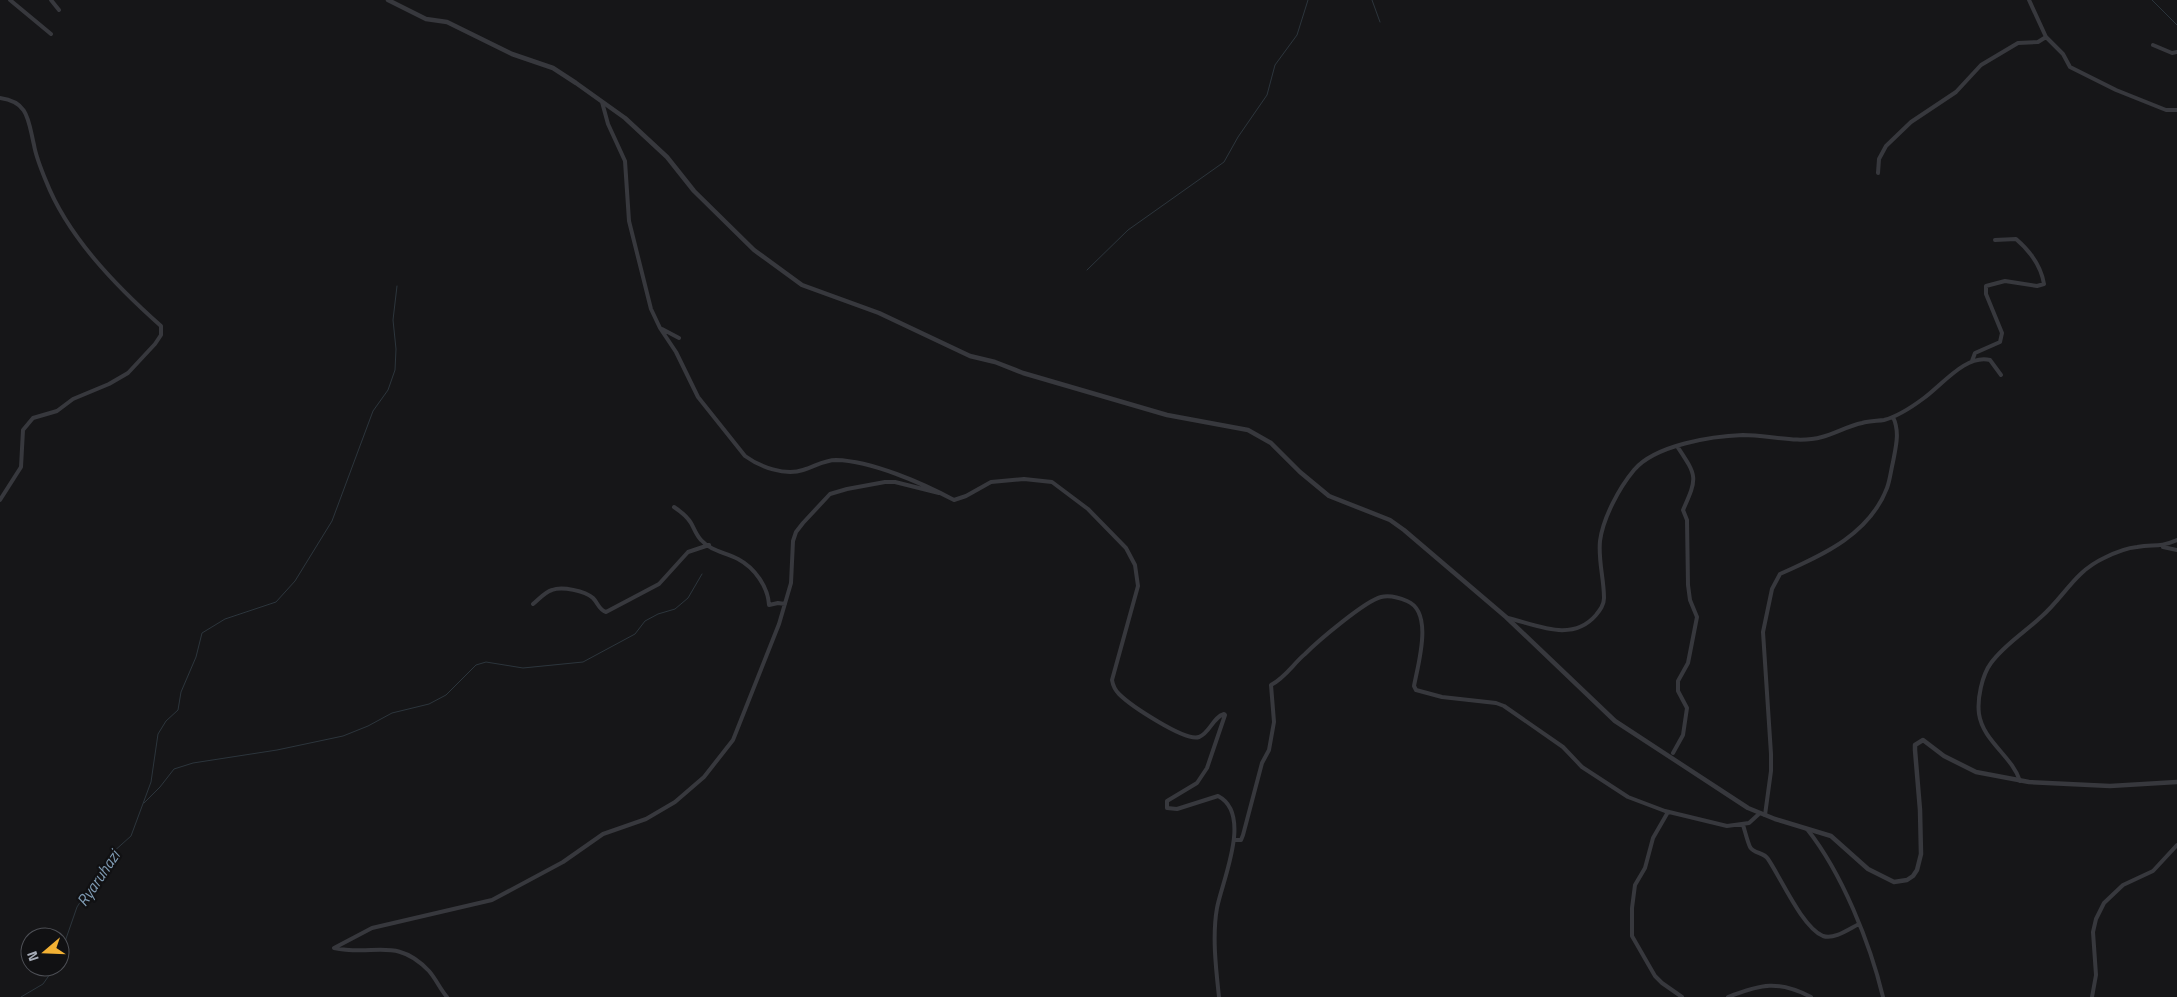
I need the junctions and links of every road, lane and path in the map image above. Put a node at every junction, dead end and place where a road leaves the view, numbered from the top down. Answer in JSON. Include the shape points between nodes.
{"nodes":[{"id":1,"x":10,"y":0,"type":"edge"},
{"id":2,"x":50,"y":0,"type":"edge"},
{"id":3,"x":388,"y":0,"type":"edge"},
{"id":4,"x":2029,"y":0,"type":"edge"},
{"id":5,"x":59,"y":10,"type":"dead end"},
{"id":6,"x":51,"y":34,"type":"dead end"},
{"id":7,"x":2046,"y":36,"type":"junction"},
{"id":8,"x":2153,"y":45,"type":"dead end"},
{"id":9,"x":2177,"y":52,"type":"edge"},
{"id":10,"x":0,"y":98,"type":"edge"},
{"id":11,"x":602,"y":102,"type":"junction"},
{"id":12,"x":2177,"y":110,"type":"edge"},
{"id":13,"x":1878,"y":174,"type":"dead end"},
{"id":14,"x":1996,"y":240,"type":"dead end"},
{"id":15,"x":660,"y":328,"type":"junction"},
{"id":16,"x":679,"y":338,"type":"dead end"},
{"id":17,"x":1972,"y":361,"type":"junction"},
{"id":18,"x":2001,"y":375,"type":"dead end"},
{"id":19,"x":1893,"y":417,"type":"junction"},
{"id":20,"x":1677,"y":446,"type":"junction"},
{"id":21,"x":944,"y":494,"type":"junction"},
{"id":22,"x":0,"y":500,"type":"edge"},
{"id":23,"x":674,"y":507,"type":"dead end"},
{"id":24,"x":2177,"y":540,"type":"edge"},
{"id":25,"x":708,"y":545,"type":"junction"},
{"id":26,"x":2161,"y":547,"type":"junction"},
{"id":27,"x":2177,"y":550,"type":"edge"},
{"id":28,"x":533,"y":604,"type":"dead end"},
{"id":29,"x":784,"y":604,"type":"junction"},
{"id":30,"x":1506,"y":617,"type":"junction"},
{"id":31,"x":1673,"y":753,"type":"dead end"},
{"id":32,"x":2020,"y":781,"type":"junction"},
{"id":33,"x":2177,"y":782,"type":"edge"},
{"id":34,"x":1668,"y":812,"type":"junction"},
{"id":35,"x":1763,"y":814,"type":"junction"},
{"id":36,"x":1743,"y":824,"type":"junction"},
{"id":37,"x":1807,"y":829,"type":"junction"},
{"id":38,"x":1234,"y":840,"type":"junction"},
{"id":39,"x":2177,"y":845,"type":"edge"},
{"id":40,"x":1859,"y":924,"type":"junction"},
{"id":41,"x":447,"y":997,"type":"edge"},
{"id":42,"x":1219,"y":997,"type":"edge"},
{"id":43,"x":1682,"y":997,"type":"edge"},
{"id":44,"x":1728,"y":997,"type":"edge"},
{"id":45,"x":1811,"y":997,"type":"edge"},
{"id":46,"x":1883,"y":997,"type":"edge"},
{"id":47,"x":2092,"y":997,"type":"edge"}],
"edges":[{"from":1,"to":6,"type":"street"},
{"from":2,"to":5,"type":"street"},
{"from":3,"to":11,"type":"street","via":[[426,19],[446,22],[512,54],[553,68]]},
{"from":4,"to":7,"type":"street"},
{"from":7,"to":12,"type":"street","via":[[2070,67],[2082,74],[2166,110]]},
{"from":7,"to":13,"type":"street","via":[[2038,42],[2018,43],[1981,65],[1956,92],[1911,122],[1886,146],[1879,159]]},
{"from":8,"to":9,"type":"street"},
{"from":10,"to":22,"type":"street","via":[[13,99],[24,109],[46,182],[78,240],[162,330],[149,352],[128,373],[57,410],[32,418],[23,430],[21,467]]},
{"from":11,"to":15,"type":"street","via":[[625,161],[632,231],[651,309]]},
{"from":11,"to":30,"type":"street","via":[[626,118],[667,157],[694,192],[754,250],[802,285],[879,313],[970,356],[1167,415],[1232,426],[1263,437],[1330,496],[1390,520],[1404,530]]},
{"from":14,"to":17,"type":"street","via":[[2016,240],[2032,254],[2044,284],[2037,286],[2005,281],[1986,286],[1986,294],[2002,333],[2000,342],[1976,353]]},
{"from":15,"to":16,"type":"street"},
{"from":15,"to":21,"type":"street","via":[[698,397],[753,462],[784,472],[835,460],[854,463],[933,487]]},
{"from":17,"to":18,"type":"street","via":[[1990,360]]},
{"from":17,"to":19,"type":"street"},
{"from":19,"to":20,"type":"street","via":[[1861,423],[1816,438],[1744,435]]},
{"from":19,"to":35,"type":"street","via":[[1898,438],[1890,478],[1870,516],[1832,549],[1780,574],[1774,582],[1764,632],[1772,771]]},
{"from":20,"to":30,"type":"street","via":[[1644,461],[1634,470],[1605,522],[1600,547],[1604,600],[1592,619],[1575,628],[1558,631]]},
{"from":20,"to":31,"type":"street","via":[[1692,469],[1694,484],[1683,510],[1687,520],[1688,585],[1697,617],[1688,663],[1678,681],[1678,691],[1687,708],[1683,735]]},
{"from":21,"to":29,"type":"street","via":[[884,482],[830,494],[796,532],[791,583]]},
{"from":21,"to":38,"type":"street","via":[[954,500],[991,482],[1024,479],[1052,482],[1088,509],[1126,548],[1135,565],[1138,586],[1112,680],[1114,688],[1173,732],[1193,738],[1202,736],[1219,715],[1225,715],[1207,768],[1197,783],[1166,805],[1171,809],[1218,796],[1228,806],[1234,822]]},
{"from":23,"to":25,"type":"street"},
{"from":24,"to":26,"type":"street"},
{"from":25,"to":28,"type":"street","via":[[688,552],[659,584],[606,612],[592,597],[570,590],[550,590]]},
{"from":25,"to":29,"type":"street","via":[[714,551],[748,566],[766,589],[769,605]]},
{"from":26,"to":27,"type":"street"},
{"from":26,"to":32,"type":"street","via":[[2127,549],[2083,569],[2042,616],[1990,663],[1983,678],[1979,716],[1992,742],[2014,766]]},
{"from":29,"to":41,"type":"street","via":[[733,740],[704,777],[675,802],[646,819],[603,834],[563,862],[492,900],[372,928],[334,948],[355,952],[396,950],[407,953],[430,972]]},
{"from":30,"to":35,"type":"street","via":[[1615,721],[1726,795]]},
{"from":32,"to":33,"type":"street","via":[[2110,786]]},
{"from":32,"to":37,"type":"street","via":[[1976,772],[1944,756],[1929,742],[1923,740],[1915,744],[1921,854],[1913,876],[1899,882],[1868,869],[1831,836]]},
{"from":34,"to":36,"type":"street","via":[[1727,826]]},
{"from":34,"to":38,"type":"street","via":[[1628,798],[1582,767],[1563,747],[1500,704],[1442,697],[1416,690],[1422,631],[1420,613],[1414,604],[1385,596],[1342,623],[1272,685],[1274,722],[1269,750],[1262,763],[1243,835],[1241,840]]},
{"from":34,"to":43,"type":"street","via":[[1653,838],[1645,868],[1635,885],[1632,936],[1655,976]]},
{"from":35,"to":36,"type":"street"},
{"from":35,"to":37,"type":"street"},
{"from":36,"to":40,"type":"street","via":[[1750,846],[1767,856],[1793,902],[1814,930],[1825,937],[1834,936]]},
{"from":37,"to":40,"type":"street","via":[[1828,857]]},
{"from":38,"to":42,"type":"street","via":[[1217,908]]},
{"from":39,"to":47,"type":"street","via":[[2153,871],[2123,885],[2104,903],[2093,932],[2096,974]]},
{"from":40,"to":46,"type":"street"},
{"from":44,"to":45,"type":"street","via":[[1759,987],[1780,985]]}]}
